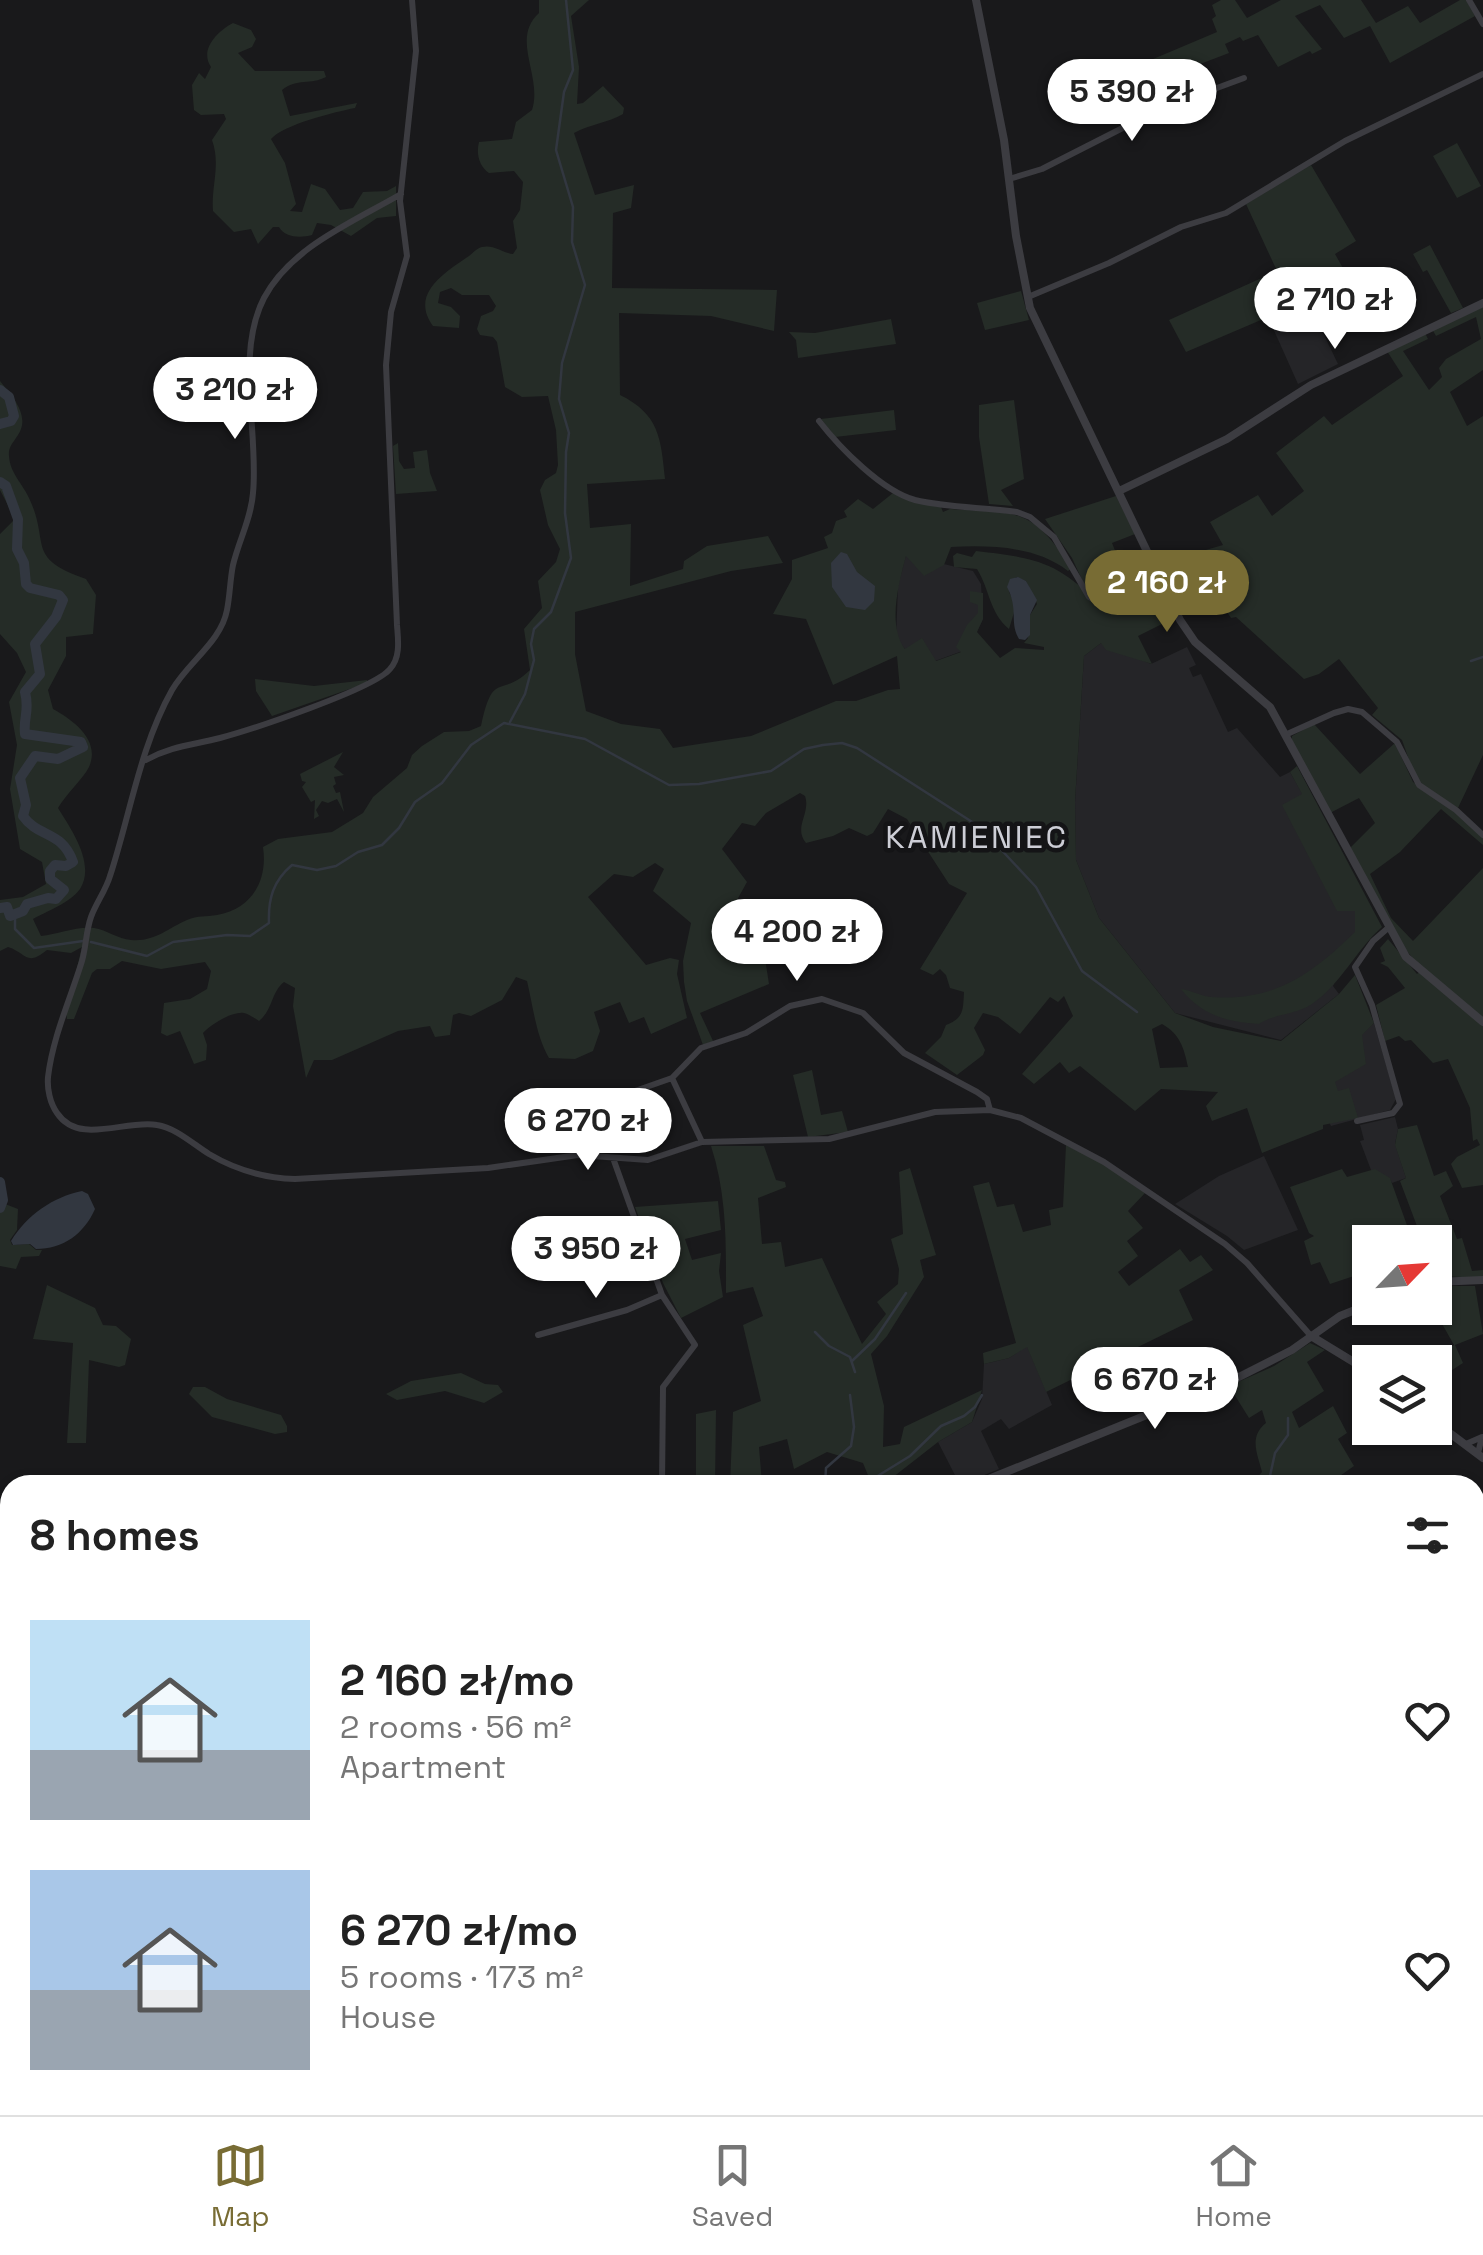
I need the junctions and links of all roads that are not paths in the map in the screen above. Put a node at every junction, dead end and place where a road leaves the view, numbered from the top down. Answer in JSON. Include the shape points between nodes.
{"nodes":[{"id":1,"x":412,"y":0,"type":"edge"},
{"id":2,"x":976,"y":0,"type":"edge"},
{"id":3,"x":1469,"y":0,"type":"edge"},
{"id":4,"x":1483,"y":24,"type":"edge"},
{"id":5,"x":1483,"y":74,"type":"edge"},
{"id":6,"x":1244,"y":78,"type":"dead end"},
{"id":7,"x":1009,"y":179,"type":"junction"},
{"id":8,"x":401,"y":194,"type":"junction"},
{"id":9,"x":1027,"y":297,"type":"junction"},
{"id":10,"x":1483,"y":302,"type":"edge"},
{"id":11,"x":820,"y":421,"type":"dead end"},
{"id":12,"x":1119,"y":491,"type":"junction"},
{"id":13,"x":1170,"y":599,"type":"junction"},
{"id":14,"x":1285,"y":735,"type":"junction"},
{"id":15,"x":145,"y":760,"type":"junction"},
{"id":16,"x":1483,"y":835,"type":"edge"},
{"id":17,"x":1388,"y":928,"type":"junction"},
{"id":18,"x":1483,"y":1022,"type":"edge"},
{"id":19,"x":672,"y":1078,"type":"junction"},
{"id":20,"x":635,"y":1091,"type":"dead end"},
{"id":21,"x":990,"y":1110,"type":"junction"},
{"id":22,"x":1357,"y":1121,"type":"dead end"},
{"id":23,"x":702,"y":1142,"type":"junction"},
{"id":24,"x":612,"y":1157,"type":"junction"},
{"id":25,"x":1483,"y":1280,"type":"edge"},
{"id":26,"x":1452,"y":1281,"type":"edge"},
{"id":27,"x":662,"y":1294,"type":"junction"},
{"id":28,"x":1352,"y":1311,"type":"edge"},
{"id":29,"x":538,"y":1335,"type":"dead end"},
{"id":30,"x":1311,"y":1336,"type":"junction"},
{"id":31,"x":1352,"y":1361,"type":"edge"},
{"id":32,"x":1452,"y":1434,"type":"edge"},
{"id":33,"x":1466,"y":1444,"type":"junction"},
{"id":34,"x":1480,"y":1456,"type":"edge"},
{"id":35,"x":662,"y":1475,"type":"edge"},
{"id":36,"x":999,"y":1475,"type":"edge"}],
"edges":[{"from":1,"to":8,"type":"street","via":[[416,51]]},
{"from":2,"to":7,"type":"street"},
{"from":3,"to":4,"type":"street"},
{"from":5,"to":9,"type":"street","via":[[1346,140],[1226,212]]},
{"from":6,"to":7,"type":"street"},
{"from":7,"to":9,"type":"street"},
{"from":8,"to":15,"type":"street","via":[[307,250],[262,303],[249,397],[253,493],[224,621],[172,692]]},
{"from":8,"to":15,"type":"street","via":[[407,256],[386,365],[398,651],[392,668],[334,698]]},
{"from":9,"to":12,"type":"street"},
{"from":10,"to":12,"type":"street","via":[[1311,385],[1227,439]]},
{"from":11,"to":13,"type":"street","via":[[889,488],[912,499],[1030,517],[1054,537],[1088,597],[1100,604]]},
{"from":12,"to":13,"type":"street"},
{"from":13,"to":14,"type":"street","via":[[1192,638],[1262,698]]},
{"from":14,"to":16,"type":"street","via":[[1334,713],[1362,712],[1397,742],[1419,785]]},
{"from":14,"to":17,"type":"street"},
{"from":15,"to":24,"type":"street","via":[[58,1030],[48,1087],[64,1120],[89,1130],[154,1124],[239,1170],[276,1178]]},
{"from":17,"to":18,"type":"street","via":[[1419,971]]},
{"from":17,"to":22,"type":"street","via":[[1354,967],[1400,1104],[1393,1113]]},
{"from":19,"to":20,"type":"street"},
{"from":19,"to":21,"type":"street","via":[[701,1048],[746,1033],[790,1006],[822,999],[863,1013],[904,1053],[977,1092]]},
{"from":19,"to":23,"type":"street"},
{"from":21,"to":23,"type":"street","via":[[934,1112],[829,1139]]},
{"from":21,"to":30,"type":"street","via":[[1021,1118],[1104,1162],[1224,1244]]},
{"from":23,"to":24,"type":"street","via":[[648,1160]]},
{"from":24,"to":27,"type":"street"},
{"from":25,"to":26,"type":"street"},
{"from":27,"to":29,"type":"street"},
{"from":27,"to":35,"type":"street","via":[[694,1345],[662,1387]]},
{"from":28,"to":30,"type":"street"},
{"from":30,"to":31,"type":"street"},
{"from":30,"to":36,"type":"street","via":[[1233,1380]]},
{"from":32,"to":33,"type":"street"},
{"from":33,"to":34,"type":"street"},
{"from":33,"to":34,"type":"street","via":[[1482,1437]]}]}
